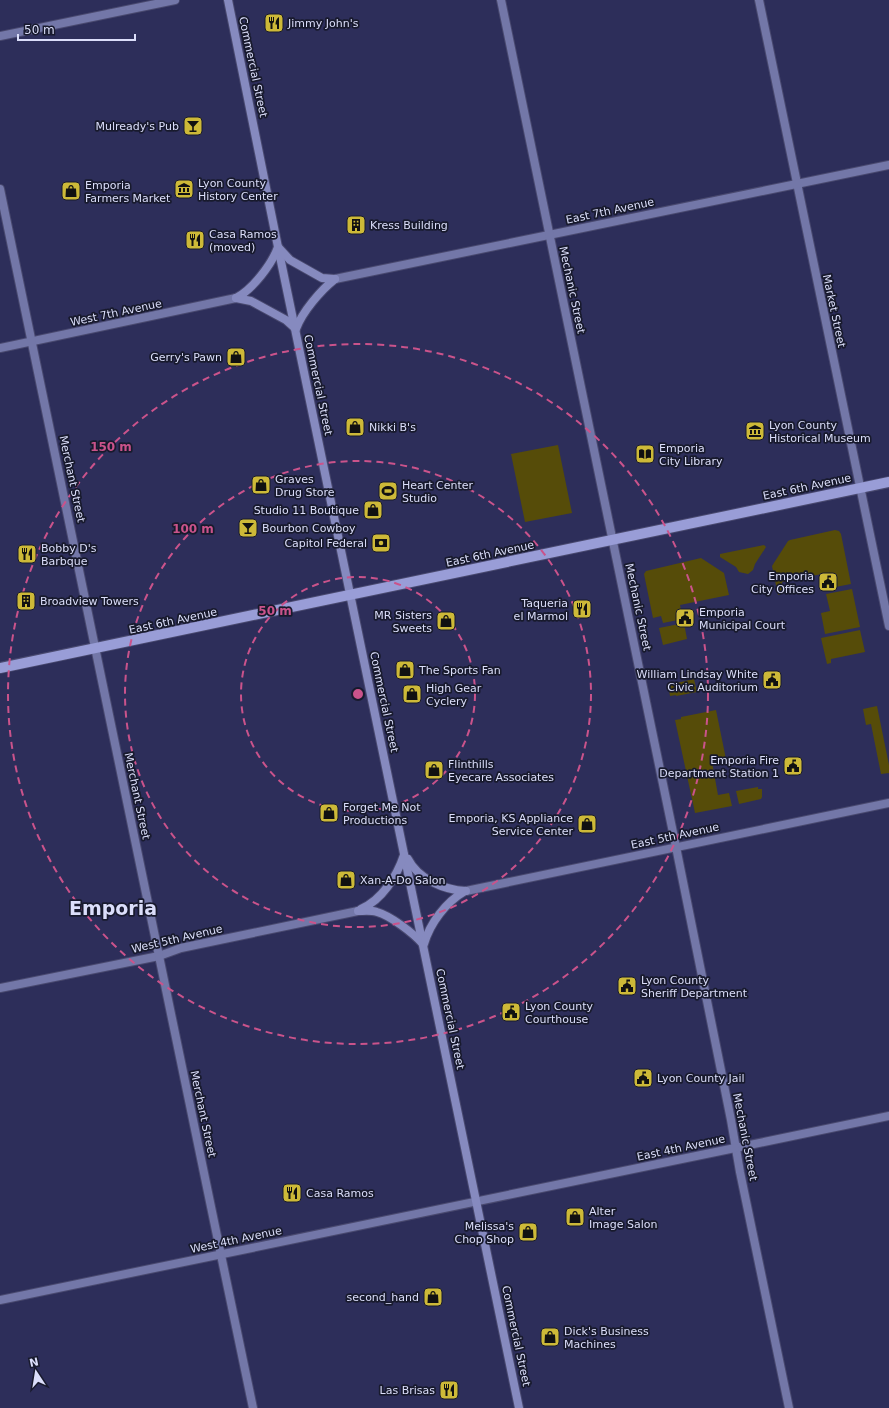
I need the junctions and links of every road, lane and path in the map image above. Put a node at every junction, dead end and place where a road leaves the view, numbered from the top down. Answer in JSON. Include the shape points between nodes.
{"nodes":[{"id":1,"x":175,"y":0,"type":"edge"},
{"id":2,"x":228,"y":0,"type":"edge"},
{"id":3,"x":501,"y":0,"type":"edge"},
{"id":4,"x":759,"y":0,"type":"edge"},
{"id":5,"x":0,"y":36,"type":"edge"},
{"id":6,"x":889,"y":165,"type":"edge"},
{"id":7,"x":796,"y":184,"type":"junction"},
{"id":8,"x":0,"y":189,"type":"edge"},
{"id":9,"x":549,"y":234,"type":"junction"},
{"id":10,"x":278,"y":247,"type":"junction"},
{"id":11,"x":336,"y":280,"type":"junction"},
{"id":12,"x":236,"y":298,"type":"junction"},
{"id":13,"x":296,"y":329,"type":"junction"},
{"id":14,"x":32,"y":342,"type":"junction"},
{"id":15,"x":0,"y":348,"type":"edge"},
{"id":16,"x":889,"y":482,"type":"edge"},
{"id":17,"x":860,"y":488,"type":"junction"},
{"id":18,"x":612,"y":540,"type":"junction"},
{"id":19,"x":351,"y":595,"type":"junction"},
{"id":20,"x":889,"y":626,"type":"edge"},
{"id":21,"x":95,"y":649,"type":"junction"},
{"id":22,"x":0,"y":668,"type":"edge"},
{"id":23,"x":889,"y":803,"type":"edge"},
{"id":24,"x":676,"y":847,"type":"junction"},
{"id":25,"x":405,"y":854,"type":"junction"},
{"id":26,"x":466,"y":891,"type":"junction"},
{"id":27,"x":358,"y":910,"type":"junction"},
{"id":28,"x":424,"y":944,"type":"junction"},
{"id":29,"x":159,"y":956,"type":"junction"},
{"id":30,"x":0,"y":988,"type":"edge"},
{"id":31,"x":889,"y":1116,"type":"edge"},
{"id":32,"x":735,"y":1148,"type":"junction"},
{"id":33,"x":477,"y":1202,"type":"junction"},
{"id":34,"x":221,"y":1255,"type":"junction"},
{"id":35,"x":0,"y":1300,"type":"edge"},
{"id":36,"x":253,"y":1408,"type":"edge"},
{"id":37,"x":519,"y":1408,"type":"edge"},
{"id":38,"x":789,"y":1408,"type":"edge"}],
"edges":[{"from":1,"to":5,"type":"street"},
{"from":2,"to":10,"type":"main road","name":"Commercial Street"},
{"from":3,"to":9,"type":"street","name":"Mechanic Street"},
{"from":4,"to":7,"type":"street","name":"Market Street"},
{"from":6,"to":7,"type":"street","name":"East 7th Avenue"},
{"from":7,"to":9,"type":"street","name":"East 7th Avenue"},
{"from":7,"to":17,"type":"street","name":"Market Street"},
{"from":8,"to":14,"type":"street","name":"Merchant Street"},
{"from":9,"to":11,"type":"street","name":"East 7th Avenue"},
{"from":9,"to":18,"type":"street","name":"Mechanic Street"},
{"from":10,"to":11,"type":"main road","via":[[290,260],[322,278]]},
{"from":10,"to":12,"type":"main road","via":[[272,261],[244,294]]},
{"from":10,"to":13,"type":"main road","name":"Commercial Street"},
{"from":11,"to":13,"type":"main road","via":[[318,295]]},
{"from":12,"to":13,"type":"main road","via":[[258,304],[286,320]]},
{"from":12,"to":14,"type":"street","name":"West 7th Avenue"},
{"from":13,"to":19,"type":"main road","name":"Commercial Street"},
{"from":14,"to":15,"type":"street","name":"West 7th Avenue"},
{"from":14,"to":21,"type":"street","name":"Merchant Street"},
{"from":16,"to":17,"type":"main road","name":"East 6th Avenue"},
{"from":17,"to":18,"type":"main road","name":"East 6th Avenue"},
{"from":17,"to":20,"type":"street","name":"Market Street"},
{"from":18,"to":19,"type":"main road","name":"East 6th Avenue"},
{"from":18,"to":24,"type":"street","name":"Mechanic Street"},
{"from":19,"to":21,"type":"main road","name":"East 6th Avenue"},
{"from":19,"to":25,"type":"main road","name":"Commercial Street"},
{"from":21,"to":22,"type":"main road","name":"East 6th Avenue"},
{"from":21,"to":29,"type":"street","name":"Merchant Street"},
{"from":23,"to":24,"type":"street","name":"East 5th Avenue"},
{"from":24,"to":26,"type":"street","name":"East 5th Avenue"},
{"from":24,"to":32,"type":"street","name":"Mechanic Street"},
{"from":25,"to":26,"type":"main road","via":[[420,874],[444,887]]},
{"from":25,"to":27,"type":"main road","via":[[378,898],[369,906]]},
{"from":25,"to":28,"type":"main road","name":"Commercial Street"},
{"from":26,"to":28,"type":"main road","via":[[452,901],[434,922]]},
{"from":27,"to":28,"type":"main road","via":[[382,914],[412,932]]},
{"from":27,"to":29,"type":"street","name":"West 5th Avenue","via":[[181,948]]},
{"from":28,"to":33,"type":"main road","name":"Commercial Street"},
{"from":29,"to":30,"type":"street","name":"West 5th Avenue"},
{"from":29,"to":34,"type":"street","name":"Merchant Street"},
{"from":31,"to":32,"type":"street","name":"East 4th Avenue"},
{"from":32,"to":33,"type":"street","name":"East 4th Avenue"},
{"from":32,"to":38,"type":"street","name":"Mechanic Street"},
{"from":33,"to":34,"type":"street","name":"West 4th Avenue"},
{"from":33,"to":37,"type":"main road","name":"Commercial Street"},
{"from":34,"to":35,"type":"street","name":"West 4th Avenue"},
{"from":34,"to":36,"type":"street","name":"Merchant Street"}]}
